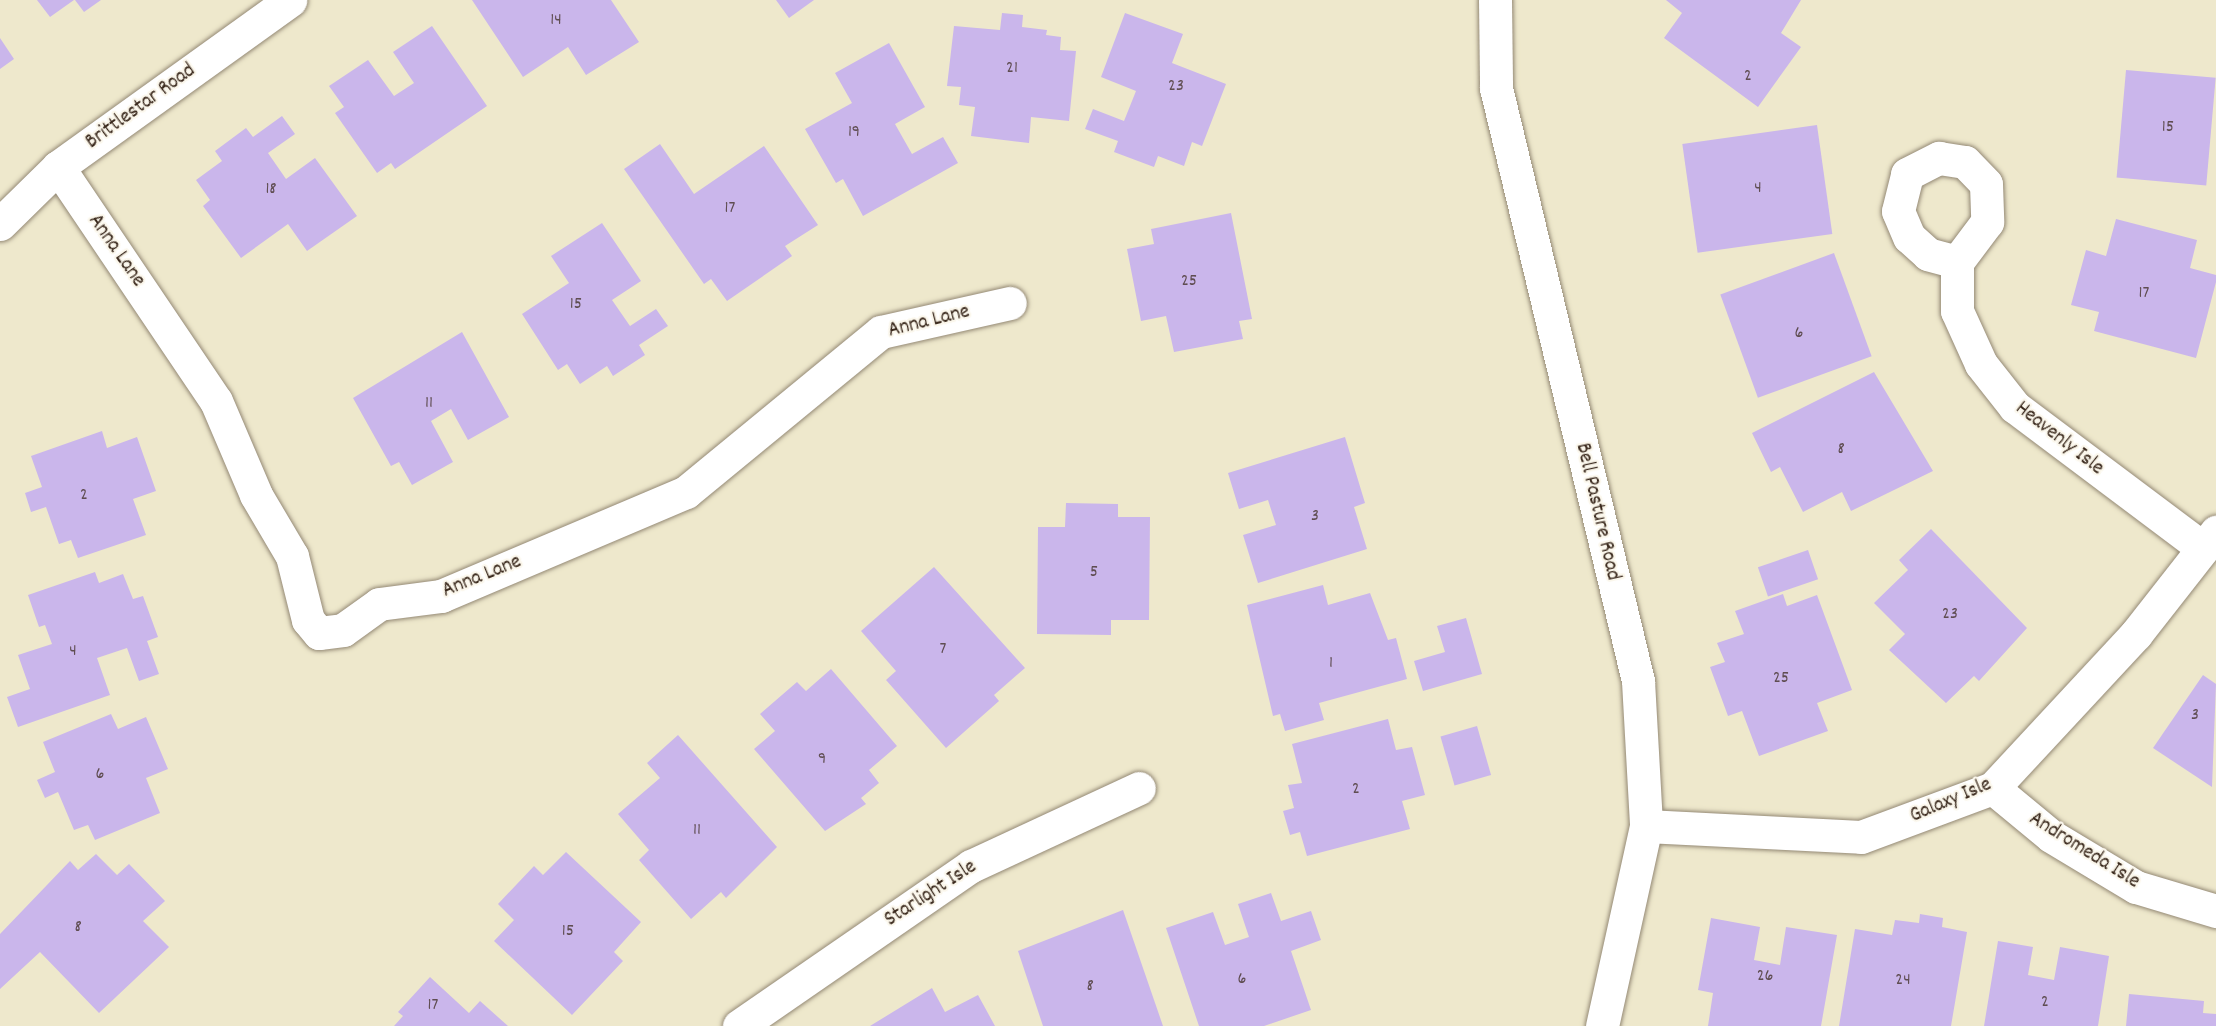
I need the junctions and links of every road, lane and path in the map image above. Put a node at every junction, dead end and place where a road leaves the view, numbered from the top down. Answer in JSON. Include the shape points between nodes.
{"nodes":[{"id":1,"x":291,"y":0,"type":"edge"},
{"id":2,"x":1495,"y":0,"type":"edge"},
{"id":3,"x":58,"y":167,"type":"junction"},
{"id":4,"x":0,"y":224,"type":"edge"},
{"id":5,"x":1958,"y":262,"type":"dead end"},
{"id":6,"x":1010,"y":303,"type":"dead end"},
{"id":7,"x":2210,"y":540,"type":"edge"},
{"id":8,"x":1139,"y":788,"type":"dead end"},
{"id":9,"x":1993,"y":788,"type":"junction"},
{"id":10,"x":1646,"y":826,"type":"junction"},
{"id":11,"x":2216,"y":911,"type":"edge"},
{"id":12,"x":739,"y":1026,"type":"edge"},
{"id":13,"x":1602,"y":1026,"type":"edge"}],
"edges":[{"from":1,"to":3,"type":"street","name":"Brittlestar Road"},
{"from":2,"to":10,"type":"street","name":"Bell Pasture Road","via":[[1496,88],[1638,681]]},
{"from":3,"to":4,"type":"street","name":"Brittlestar Road"},
{"from":3,"to":6,"type":"street","name":"Anna Lane","via":[[216,401],[256,495],[292,556],[308,620],[319,633],[343,630],[379,604],[441,596],[686,492],[881,332]]},
{"from":5,"to":7,"type":"street","name":"Heavenly Isle","via":[[1957,311],[1981,364],[2015,407]]},
{"from":7,"to":9,"type":"street","name":"Galaxy Isle","via":[[2136,634]]},
{"from":8,"to":12,"type":"street","name":"Starlight Isle","via":[[971,866]]},
{"from":9,"to":10,"type":"street","name":"Galaxy Isle","via":[[1861,837]]},
{"from":9,"to":11,"type":"street","name":"Andromeda Isle","via":[[2051,836],[2136,888]]},
{"from":10,"to":13,"type":"street","name":"Bell Pasture Road"}]}
